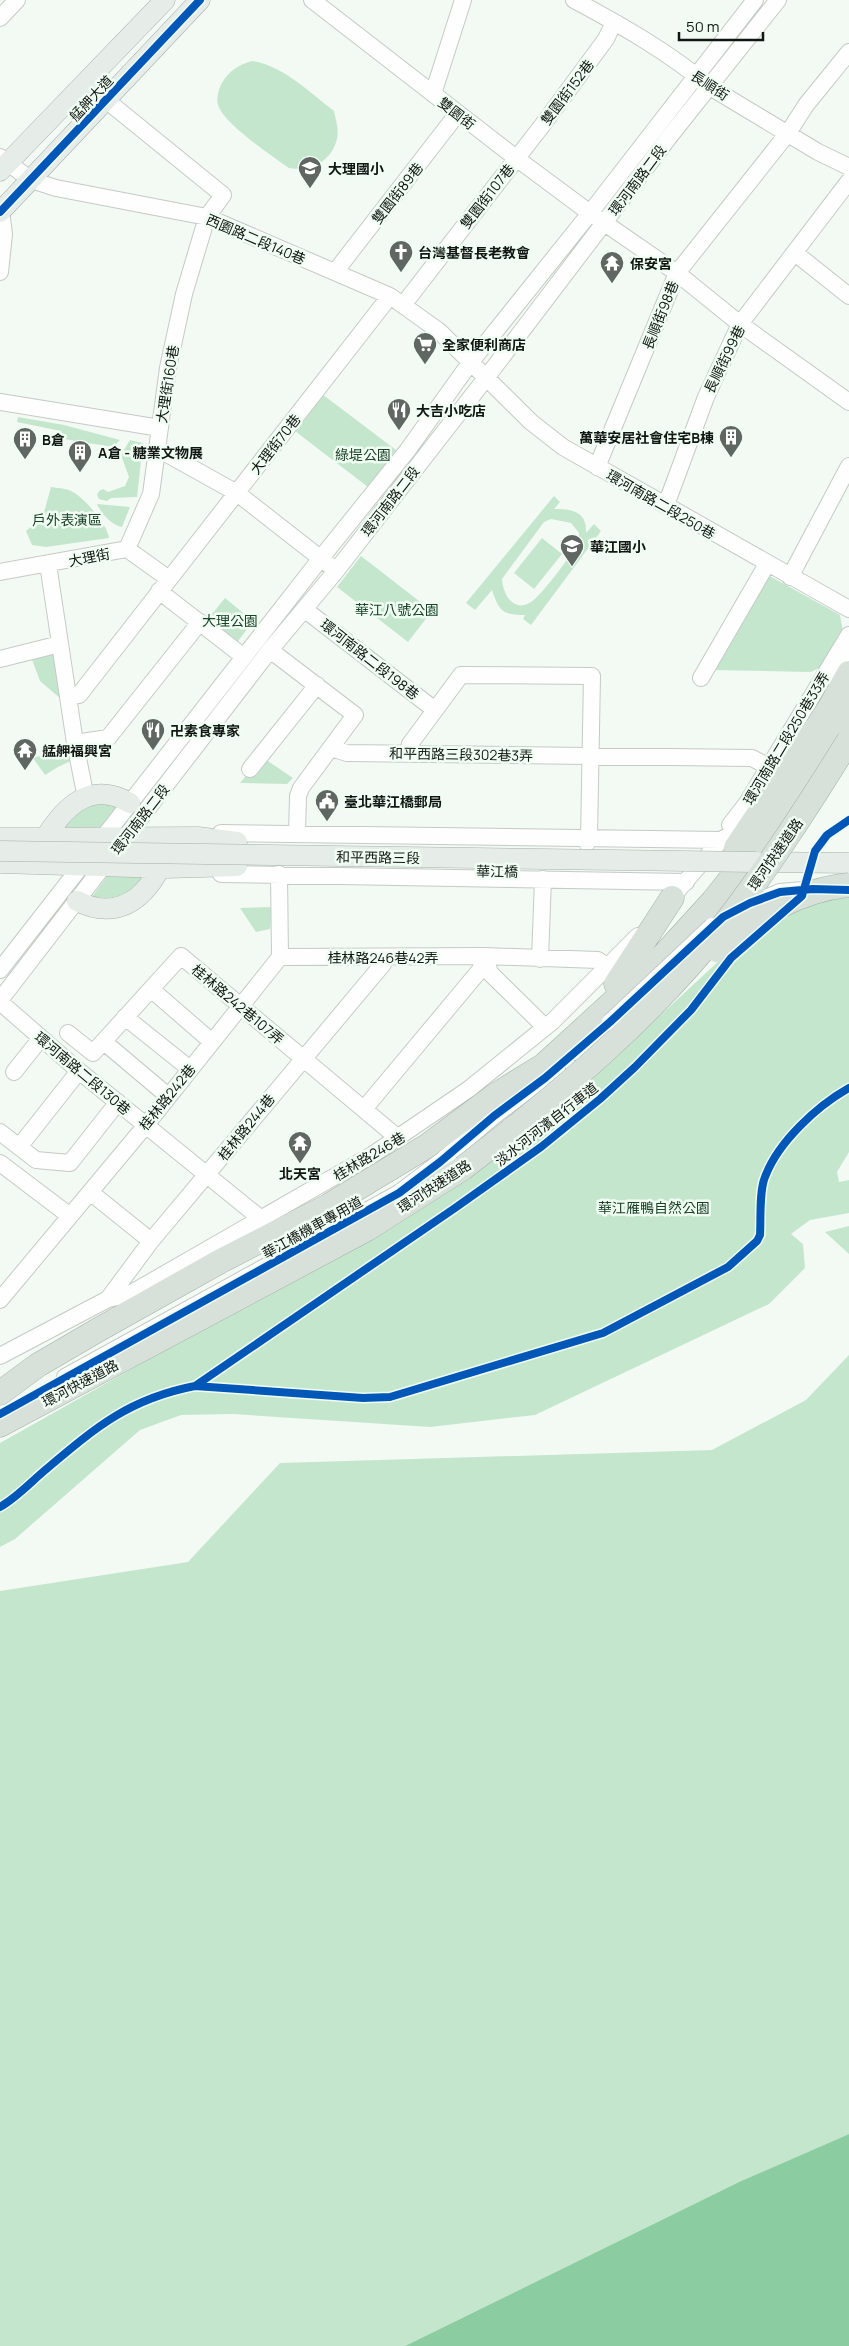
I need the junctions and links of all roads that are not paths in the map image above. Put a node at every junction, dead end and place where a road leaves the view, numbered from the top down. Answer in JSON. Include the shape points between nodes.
{"nodes":[{"id":1,"x":18,"y":0,"type":"edge"},
{"id":2,"x":165,"y":0,"type":"edge"},
{"id":3,"x":200,"y":0,"type":"edge"},
{"id":4,"x":312,"y":0,"type":"edge"},
{"id":5,"x":463,"y":0,"type":"edge"},
{"id":6,"x":574,"y":0,"type":"edge"},
{"id":7,"x":755,"y":0,"type":"edge"},
{"id":8,"x":778,"y":0,"type":"edge"},
{"id":9,"x":0,"y":18,"type":"edge"},
{"id":10,"x":614,"y":22,"type":"junction"},
{"id":11,"x":849,"y":52,"type":"edge"},
{"id":12,"x":844,"y":69,"type":"edge"},
{"id":13,"x":696,"y":76,"type":"junction"},
{"id":14,"x":710,"y":87,"type":"junction"},
{"id":15,"x":433,"y":94,"type":"junction"},
{"id":16,"x":106,"y":100,"type":"junction"},
{"id":17,"x":458,"y":113,"type":"junction"},
{"id":18,"x":788,"y":133,"type":"junction"},
{"id":19,"x":516,"y":158,"type":"junction"},
{"id":20,"x":2,"y":164,"type":"edge"},
{"id":21,"x":849,"y":167,"type":"edge"},
{"id":22,"x":31,"y":180,"type":"junction"},
{"id":23,"x":849,"y":181,"type":"edge"},
{"id":24,"x":0,"y":212,"type":"edge"},
{"id":25,"x":590,"y":213,"type":"junction"},
{"id":26,"x":206,"y":216,"type":"junction"},
{"id":27,"x":605,"y":222,"type":"junction"},
{"id":28,"x":795,"y":253,"type":"junction"},
{"id":29,"x":0,"y":272,"type":"edge"},
{"id":30,"x":335,"y":272,"type":"junction"},
{"id":31,"x":677,"y":273,"type":"junction"},
{"id":32,"x":849,"y":296,"type":"edge"},
{"id":33,"x":396,"y":300,"type":"junction"},
{"id":34,"x":740,"y":324,"type":"junction"},
{"id":35,"x":470,"y":363,"type":"junction"},
{"id":36,"x":486,"y":378,"type":"junction"},
{"id":37,"x":0,"y":402,"type":"edge"},
{"id":38,"x":849,"y":402,"type":"edge"},
{"id":39,"x":160,"y":428,"type":"junction"},
{"id":40,"x":158,"y":449,"type":"junction"},
{"id":41,"x":849,"y":466,"type":"edge"},
{"id":42,"x":597,"y":467,"type":"junction"},
{"id":43,"x":237,"y":493,"type":"junction"},
{"id":44,"x":666,"y":505,"type":"junction"},
{"id":45,"x":127,"y":550,"type":"junction"},
{"id":46,"x":321,"y":558,"type":"junction"},
{"id":47,"x":48,"y":564,"type":"junction"},
{"id":48,"x":767,"y":564,"type":"junction"},
{"id":49,"x":336,"y":571,"type":"junction"},
{"id":50,"x":0,"y":572,"type":"edge"},
{"id":51,"x":790,"y":577,"type":"junction"},
{"id":52,"x":164,"y":585,"type":"junction"},
{"id":53,"x":304,"y":609,"type":"junction"},
{"id":54,"x":849,"y":610,"type":"edge"},
{"id":55,"x":200,"y":622,"type":"junction"},
{"id":56,"x":849,"y":635,"type":"edge"},
{"id":57,"x":60,"y":644,"type":"junction"},
{"id":58,"x":270,"y":650,"type":"junction"},
{"id":59,"x":244,"y":656,"type":"junction"},
{"id":60,"x":849,"y":657,"type":"edge"},
{"id":61,"x":0,"y":659,"type":"edge"},
{"id":62,"x":849,"y":673,"type":"edge"},
{"id":63,"x":701,"y":678,"type":"dead end"},
{"id":64,"x":317,"y":686,"type":"junction"},
{"id":65,"x":69,"y":697,"type":"junction"},
{"id":66,"x":435,"y":710,"type":"junction"},
{"id":67,"x":849,"y":710,"type":"edge"},
{"id":68,"x":849,"y":740,"type":"edge"},
{"id":69,"x":75,"y":744,"type":"junction"},
{"id":70,"x":331,"y":748,"type":"junction"},
{"id":71,"x":408,"y":753,"type":"junction"},
{"id":72,"x":591,"y":756,"type":"junction"},
{"id":73,"x":769,"y":767,"type":"junction"},
{"id":74,"x":250,"y":769,"type":"dead end"},
{"id":75,"x":86,"y":798,"type":"junction"},
{"id":76,"x":130,"y":803,"type":"junction"},
{"id":77,"x":757,"y":811,"type":"junction"},
{"id":78,"x":297,"y":834,"type":"junction"},
{"id":79,"x":0,"y":838,"type":"edge"},
{"id":80,"x":45,"y":838,"type":"junction"},
{"id":81,"x":103,"y":838,"type":"junction"},
{"id":82,"x":125,"y":838,"type":"junction"},
{"id":83,"x":198,"y":838,"type":"junction"},
{"id":84,"x":721,"y":840,"type":"junction"},
{"id":85,"x":591,"y":841,"type":"junction"},
{"id":86,"x":238,"y":842,"type":"joint"},
{"id":87,"x":0,"y":852,"type":"edge"},
{"id":88,"x":756,"y":862,"type":"junction"},
{"id":89,"x":0,"y":863,"type":"edge"},
{"id":90,"x":849,"y":864,"type":"edge"},
{"id":91,"x":82,"y":865,"type":"junction"},
{"id":92,"x":104,"y":866,"type":"junction"},
{"id":93,"x":237,"y":866,"type":"joint"},
{"id":94,"x":160,"y":868,"type":"junction"},
{"id":95,"x":200,"y":868,"type":"junction"},
{"id":96,"x":279,"y":874,"type":"junction"},
{"id":97,"x":543,"y":880,"type":"junction"},
{"id":98,"x":849,"y":885,"type":"edge"},
{"id":99,"x":679,"y":890,"type":"junction"},
{"id":100,"x":849,"y":890,"type":"edge"},
{"id":101,"x":77,"y":901,"type":"junction"},
{"id":102,"x":485,"y":956,"type":"junction"},
{"id":103,"x":280,"y":957,"type":"junction"},
{"id":104,"x":386,"y":958,"type":"junction"},
{"id":105,"x":540,"y":959,"type":"junction"},
{"id":106,"x":0,"y":970,"type":"edge"},
{"id":107,"x":612,"y":975,"type":"junction"},
{"id":108,"x":152,"y":990,"type":"junction"},
{"id":109,"x":0,"y":1001,"type":"edge"},
{"id":110,"x":240,"y":1007,"type":"junction"},
{"id":111,"x":641,"y":1016,"type":"junction"},
{"id":112,"x":125,"y":1017,"type":"junction"},
{"id":113,"x":546,"y":1027,"type":"junction"},
{"id":114,"x":68,"y":1033,"type":"dead end"},
{"id":115,"x":41,"y":1038,"type":"junction"},
{"id":116,"x":104,"y":1042,"type":"junction"},
{"id":117,"x":212,"y":1042,"type":"junction"},
{"id":118,"x":302,"y":1059,"type":"junction"},
{"id":119,"x":190,"y":1069,"type":"junction"},
{"id":120,"x":79,"y":1071,"type":"junction"},
{"id":121,"x":14,"y":1072,"type":"dead end"},
{"id":122,"x":168,"y":1096,"type":"junction"},
{"id":123,"x":494,"y":1096,"type":"junction"},
{"id":124,"x":118,"y":1102,"type":"junction"},
{"id":125,"x":364,"y":1110,"type":"junction"},
{"id":126,"x":146,"y":1125,"type":"junction"},
{"id":127,"x":0,"y":1132,"type":"edge"},
{"id":128,"x":398,"y":1138,"type":"junction"},
{"id":129,"x":19,"y":1147,"type":"junction"},
{"id":130,"x":1,"y":1165,"type":"edge"},
{"id":131,"x":207,"y":1175,"type":"junction"},
{"id":132,"x":90,"y":1192,"type":"junction"},
{"id":133,"x":70,"y":1216,"type":"junction"},
{"id":134,"x":260,"y":1218,"type":"junction"},
{"id":135,"x":151,"y":1241,"type":"junction"},
{"id":136,"x":108,"y":1299,"type":"junction"},
{"id":137,"x":0,"y":1300,"type":"edge"},
{"id":138,"x":0,"y":1356,"type":"edge"},
{"id":139,"x":38,"y":1364,"type":"junction"},
{"id":140,"x":0,"y":1386,"type":"edge"},
{"id":141,"x":0,"y":1393,"type":"edge"},
{"id":142,"x":0,"y":1414,"type":"edge"},
{"id":143,"x":0,"y":1425,"type":"edge"}],
"edges":[{"from":1,"to":9,"type":"street"},
{"from":2,"to":20,"type":"main road","name":"艋舺大道"},
{"from":3,"to":16,"type":"main road","name":"艋舺大道"},
{"from":4,"to":15,"type":"street","name":"雙園街"},
{"from":5,"to":15,"type":"street"},
{"from":6,"to":10,"type":"street","name":"長順街"},
{"from":7,"to":13,"type":"street","name":"環河南路二段"},
{"from":8,"to":14,"type":"street","name":"環河南路二段"},
{"from":10,"to":13,"type":"street","name":"長順街"},
{"from":10,"to":19,"type":"street","name":"雙園街152巷","via":[[606,39]]},
{"from":11,"to":12,"type":"street","name":"長順街98巷"},
{"from":12,"to":18,"type":"street","name":"長順街98巷","via":[[806,105]]},
{"from":13,"to":14,"type":"street","name":"長順街"},
{"from":13,"to":25,"type":"street","name":"環河南路二段"},
{"from":14,"to":18,"type":"street","name":"長順街"},
{"from":14,"to":27,"type":"street","name":"環河南路二段"},
{"from":15,"to":17,"type":"street","name":"雙園街"},
{"from":16,"to":22,"type":"main road","name":"艋舺大道"},
{"from":16,"to":26,"type":"street","via":[[223,195]]},
{"from":17,"to":19,"type":"street","name":"雙園街"},
{"from":17,"to":30,"type":"street","name":"雙園街89巷"},
{"from":18,"to":21,"type":"street","name":"長順街"},
{"from":18,"to":31,"type":"street","name":"長順街98巷"},
{"from":19,"to":25,"type":"street","name":"雙園街"},
{"from":19,"to":33,"type":"street","name":"雙園街107巷"},
{"from":20,"to":22,"type":"street","name":"西園路二段140巷"},
{"from":22,"to":24,"type":"main road","name":"艋舺大道"},
{"from":22,"to":26,"type":"street","name":"西園路二段140巷","via":[[56,188]]},
{"from":23,"to":28,"type":"street","name":"長順街99巷"},
{"from":24,"to":29,"type":"street","via":[[4,234]]},
{"from":25,"to":27,"type":"street","name":"雙園街"},
{"from":25,"to":35,"type":"street","name":"環河南路二段"},
{"from":26,"to":30,"type":"street","name":"西園路二段140巷"},
{"from":26,"to":39,"type":"street","name":"大理街160巷","via":[[184,294],[168,368]]},
{"from":27,"to":31,"type":"street","name":"雙園街"},
{"from":27,"to":36,"type":"street","name":"環河南路二段"},
{"from":28,"to":32,"type":"street"},
{"from":28,"to":34,"type":"street","name":"長順街99巷"},
{"from":30,"to":33,"type":"street","name":"西園路二段140巷"},
{"from":31,"to":34,"type":"street","name":"雙園街"},
{"from":31,"to":42,"type":"street","name":"長順街98巷"},
{"from":33,"to":35,"type":"street","name":"西園路二段140巷","via":[[439,330]]},
{"from":33,"to":43,"type":"street","name":"大理街70巷"},
{"from":34,"to":38,"type":"street","name":"雙園街"},
{"from":34,"to":44,"type":"street","name":"長順街99巷","via":[[706,397]]},
{"from":35,"to":36,"type":"street","name":"西園路二段140巷"},
{"from":35,"to":46,"type":"street","name":"環河南路二段","via":[[407,451]]},
{"from":36,"to":42,"type":"street","name":"環河南路二段250巷","via":[[537,427]]},
{"from":36,"to":49,"type":"street","name":"環河南路二段"},
{"from":37,"to":39,"type":"street"},
{"from":39,"to":40,"type":"street","name":"大理街160巷"},
{"from":40,"to":43,"type":"street"},
{"from":40,"to":45,"type":"street","name":"大理街160巷","via":[[151,494]]},
{"from":41,"to":51,"type":"street"},
{"from":42,"to":44,"type":"street","name":"環河南路二段250巷"},
{"from":43,"to":46,"type":"street"},
{"from":43,"to":52,"type":"street","name":"大理街70巷"},
{"from":44,"to":48,"type":"street","name":"環河南路二段250巷"},
{"from":45,"to":47,"type":"street","name":"大理街"},
{"from":45,"to":52,"type":"street","name":"大理街"},
{"from":46,"to":49,"type":"street"},
{"from":46,"to":59,"type":"street","name":"環河南路二段"},
{"from":47,"to":50,"type":"street","name":"大理街"},
{"from":47,"to":57,"type":"street"},
{"from":48,"to":51,"type":"street","name":"環河南路二段250巷"},
{"from":48,"to":63,"type":"street"},
{"from":49,"to":53,"type":"street","name":"環河南路二段"},
{"from":51,"to":54,"type":"street","name":"環河南路二段250巷"},
{"from":52,"to":55,"type":"street","name":"大理街"},
{"from":52,"to":65,"type":"street","name":"大理街70巷","via":[[80,695]]},
{"from":53,"to":58,"type":"street","name":"環河南路二段"},
{"from":53,"to":66,"type":"street","name":"環河南路二段198巷"},
{"from":55,"to":59,"type":"street","name":"大理街"},
{"from":55,"to":69,"type":"street","via":[[108,738]]},
{"from":56,"to":73,"type":"street","name":"環河南路二段250巷33弄"},
{"from":57,"to":61,"type":"street"},
{"from":57,"to":65,"type":"street"},
{"from":58,"to":64,"type":"street"},
{"from":58,"to":82,"type":"street","name":"環河南路二段"},
{"from":59,"to":76,"type":"street","name":"環河南路二段"},
{"from":60,"to":77,"type":"street"},
{"from":62,"to":77,"type":"highway","via":[[829,709]]},
{"from":64,"to":70,"type":"street","via":[[355,715]]},
{"from":64,"to":74,"type":"street"},
{"from":65,"to":69,"type":"street"},
{"from":66,"to":71,"type":"street","via":[[410,744]]},
{"from":66,"to":72,"type":"street","via":[[461,674],[592,676]]},
{"from":67,"to":123,"type":"highway","name":"環河快速道路","via":[[775,824],[713,901],[661,958],[544,1065]]},
{"from":68,"to":111,"type":"highway","name":"環河快速道路","bridge":true,"via":[[788,839],[725,924]]},
{"from":69,"to":75,"type":"street"},
{"from":70,"to":71,"type":"street","name":"和平西路三段302巷3弄","via":[[347,753]]},
{"from":70,"to":78,"type":"street","via":[[299,792]]},
{"from":71,"to":72,"type":"street","name":"和平西路三段302巷3弄"},
{"from":72,"to":73,"type":"street","name":"和平西路三段302巷3弄","via":[[752,758]]},
{"from":72,"to":85,"type":"street"},
{"from":73,"to":84,"type":"street","name":"環河南路二段250巷33弄"},
{"from":75,"to":76,"type":"main road","via":[[110,795]]},
{"from":75,"to":80,"type":"main road","via":[[62,813]]},
{"from":76,"to":81,"type":"street","name":"環河南路二段"},
{"from":77,"to":84,"type":"street"},
{"from":77,"to":107,"type":"highway","via":[[717,875],[666,934]]},
{"from":78,"to":83,"type":"street","name":"和平西路三段","via":[[216,833]]},
{"from":78,"to":85,"type":"street","name":"和平西路三段"},
{"from":79,"to":80,"type":"main road","name":"和平西路三段"},
{"from":80,"to":81,"type":"main road","name":"和平西路三段"},
{"from":81,"to":82,"type":"main road","name":"和平西路三段"},
{"from":81,"to":91,"type":"street","name":"環河南路二段"},
{"from":82,"to":83,"type":"main road","name":"和平西路三段"},
{"from":82,"to":92,"type":"street","name":"環河南路二段"},
{"from":83,"to":86,"type":"main road","name":"和平西路三段"},
{"from":84,"to":85,"type":"street","name":"和平西路三段"},
{"from":84,"to":99,"type":"street"},
{"from":86,"to":88,"type":"main road","name":"華江橋","bridge":true,"via":[[706,850]]},
{"from":87,"to":88,"type":"main road","name":"和平西路三段","bridge":true},
{"from":88,"to":90,"type":"main road","name":"華江橋","bridge":true},
{"from":88,"to":93,"type":"main road","name":"華江橋","bridge":true,"via":[[704,874]]},
{"from":89,"to":91,"type":"main road","name":"和平西路三段"},
{"from":91,"to":92,"type":"main road","name":"和平西路三段"},
{"from":91,"to":106,"type":"street","name":"環河南路二段"},
{"from":92,"to":94,"type":"main road","name":"和平西路三段"},
{"from":92,"to":101,"type":"street","name":"環河南路二段"},
{"from":93,"to":95,"type":"main road","name":"和平西路三段"},
{"from":94,"to":95,"type":"main road","name":"和平西路三段"},
{"from":94,"to":101,"type":"main road","via":[[148,888],[128,904],[102,909]]},
{"from":95,"to":96,"type":"street","name":"和平西路三段","via":[[219,874]]},
{"from":96,"to":97,"type":"street","name":"和平西路三段"},
{"from":96,"to":103,"type":"street"},
{"from":97,"to":99,"type":"street","name":"和平西路三段","via":[[593,878]]},
{"from":97,"to":105,"type":"street"},
{"from":98,"to":111,"type":"highway","bridge":true,"via":[[815,892],[786,903],[738,931],[668,1000]]},
{"from":99,"to":107,"type":"highway"},
{"from":100,"to":142,"type":"street","name":"華江橋機車專用道","bridge":true,"via":[[780,892],[750,902],[723,917],[610,1022],[399,1193]]},
{"from":101,"to":109,"type":"street","name":"環河南路二段"},
{"from":102,"to":104,"type":"street","name":"桂林路246巷42弄"},
{"from":102,"to":105,"type":"street","name":"桂林路246巷42弄"},
{"from":102,"to":113,"type":"street","via":[[490,973]]},
{"from":102,"to":125,"type":"street","via":[[480,970]]},
{"from":103,"to":104,"type":"street","name":"桂林路246巷42弄"},
{"from":103,"to":110,"type":"street","name":"桂林路242巷"},
{"from":104,"to":118,"type":"street","name":"桂林路244巷"},
{"from":105,"to":107,"type":"street","name":"桂林路246巷42弄","via":[[598,960]]},
{"from":107,"to":113,"type":"street","name":"桂林路246巷"},
{"from":107,"to":123,"type":"highway"},
{"from":108,"to":110,"type":"street","name":"桂林路242巷107弄","via":[[181,956]]},
{"from":108,"to":112,"type":"street","name":"桂林路242巷107弄"},
{"from":108,"to":117,"type":"street"},
{"from":109,"to":115,"type":"street","name":"環河南路二段130巷"},
{"from":110,"to":117,"type":"street","name":"桂林路242巷"},
{"from":110,"to":118,"type":"street","name":"桂林路242巷107弄"},
{"from":111,"to":143,"type":"highway","name":"環河快速道路","bridge":true,"via":[[541,1109],[456,1173],[368,1229]]},
{"from":112,"to":116,"type":"street","name":"桂林路242巷107弄"},
{"from":112,"to":119,"type":"street"},
{"from":113,"to":128,"type":"street","name":"桂林路246巷","via":[[469,1089]]},
{"from":114,"to":116,"type":"street","via":[[93,1054]]},
{"from":115,"to":120,"type":"street","name":"環河南路二段130巷"},
{"from":115,"to":121,"type":"street"},
{"from":116,"to":122,"type":"street"},
{"from":117,"to":119,"type":"street","name":"桂林路242巷"},
{"from":118,"to":125,"type":"street","name":"桂林路242巷107弄"},
{"from":118,"to":131,"type":"street","name":"桂林路244巷"},
{"from":119,"to":122,"type":"street","name":"桂林路242巷"},
{"from":120,"to":124,"type":"street","name":"環河南路二段130巷"},
{"from":120,"to":129,"type":"street"},
{"from":122,"to":126,"type":"street","name":"桂林路242巷"},
{"from":123,"to":139,"type":"highway","name":"環河快速道路","via":[[427,1146],[328,1206],[219,1262]]},
{"from":124,"to":126,"type":"street","name":"環河南路二段130巷"},
{"from":124,"to":129,"type":"street","via":[[70,1163],[36,1160]]},
{"from":125,"to":128,"type":"street","name":"桂林路242巷107弄"},
{"from":126,"to":131,"type":"street","name":"環河南路二段130巷"},
{"from":126,"to":132,"type":"street","name":"桂林路242巷"},
{"from":127,"to":129,"type":"street"},
{"from":128,"to":134,"type":"street","name":"桂林路246巷"},
{"from":130,"to":133,"type":"street"},
{"from":131,"to":134,"type":"street","name":"環河南路二段130巷"},
{"from":131,"to":135,"type":"street","name":"桂林路244巷"},
{"from":132,"to":133,"type":"street","name":"桂林路242巷"},
{"from":132,"to":135,"type":"street"},
{"from":133,"to":137,"type":"street","name":"桂林路242巷"},
{"from":134,"to":136,"type":"street","name":"桂林路246巷","via":[[128,1295]]},
{"from":135,"to":136,"type":"street","name":"桂林路244巷"},
{"from":136,"to":138,"type":"street","name":"桂林路246巷"},
{"from":139,"to":140,"type":"highway"},
{"from":139,"to":141,"type":"highway","name":"環河快速道路"}]}
